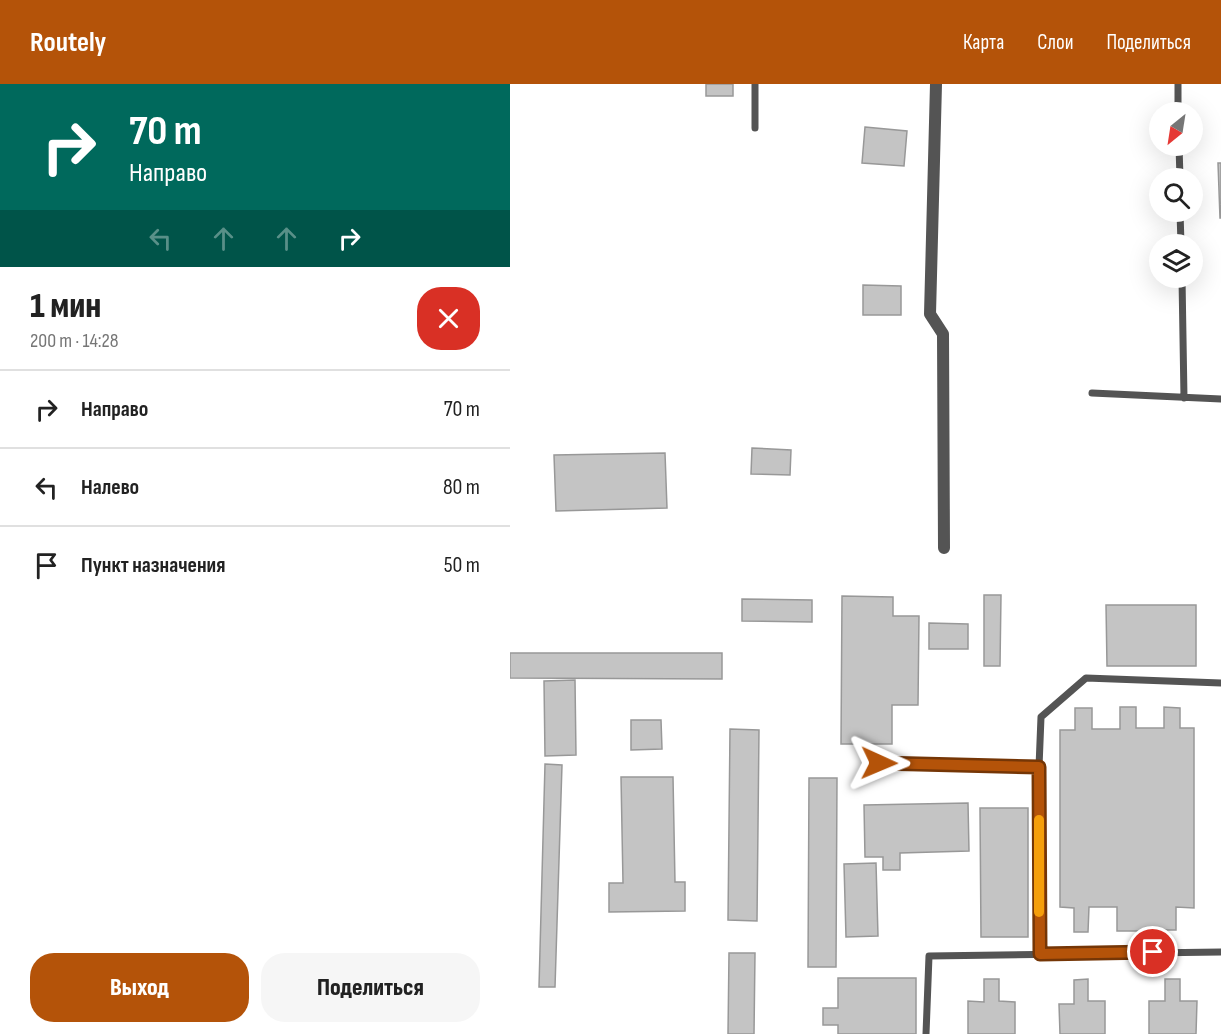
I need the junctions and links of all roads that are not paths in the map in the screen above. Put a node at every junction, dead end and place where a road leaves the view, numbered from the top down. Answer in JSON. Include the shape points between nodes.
{"nodes":[{"id":1,"x":755,"y":84,"type":"edge"},
{"id":2,"x":936,"y":84,"type":"edge"},
{"id":3,"x":1178,"y":84,"type":"edge"},
{"id":4,"x":1178,"y":102,"type":"edge"},
{"id":5,"x":755,"y":128,"type":"dead end"},
{"id":6,"x":1182,"y":288,"type":"edge"},
{"id":7,"x":1092,"y":393,"type":"dead end"},
{"id":8,"x":1184,"y":398,"type":"junction"},
{"id":9,"x":1221,"y":399,"type":"edge"},
{"id":10,"x":944,"y":548,"type":"dead end"},
{"id":11,"x":1221,"y":683,"type":"edge"},
{"id":12,"x":879,"y":763,"type":"dead end"},
{"id":13,"x":1039,"y":767,"type":"junction"},
{"id":14,"x":1221,"y":951,"type":"edge"},
{"id":15,"x":1040,"y":954,"type":"junction"},
{"id":16,"x":926,"y":1034,"type":"edge"}],
"edges":[{"from":1,"to":5,"type":"lane"},
{"from":2,"to":10,"type":"street","via":[[930,314],[943,334]]},
{"from":3,"to":4,"type":"lane"},
{"from":6,"to":8,"type":"lane"},
{"from":7,"to":8,"type":"lane"},
{"from":8,"to":9,"type":"lane"},
{"from":11,"to":13,"type":"lane","via":[[1086,678],[1041,717]]},
{"from":12,"to":13,"type":"lane"},
{"from":13,"to":15,"type":"lane"},
{"from":14,"to":15,"type":"lane"},
{"from":15,"to":16,"type":"lane","via":[[929,956]]}]}
